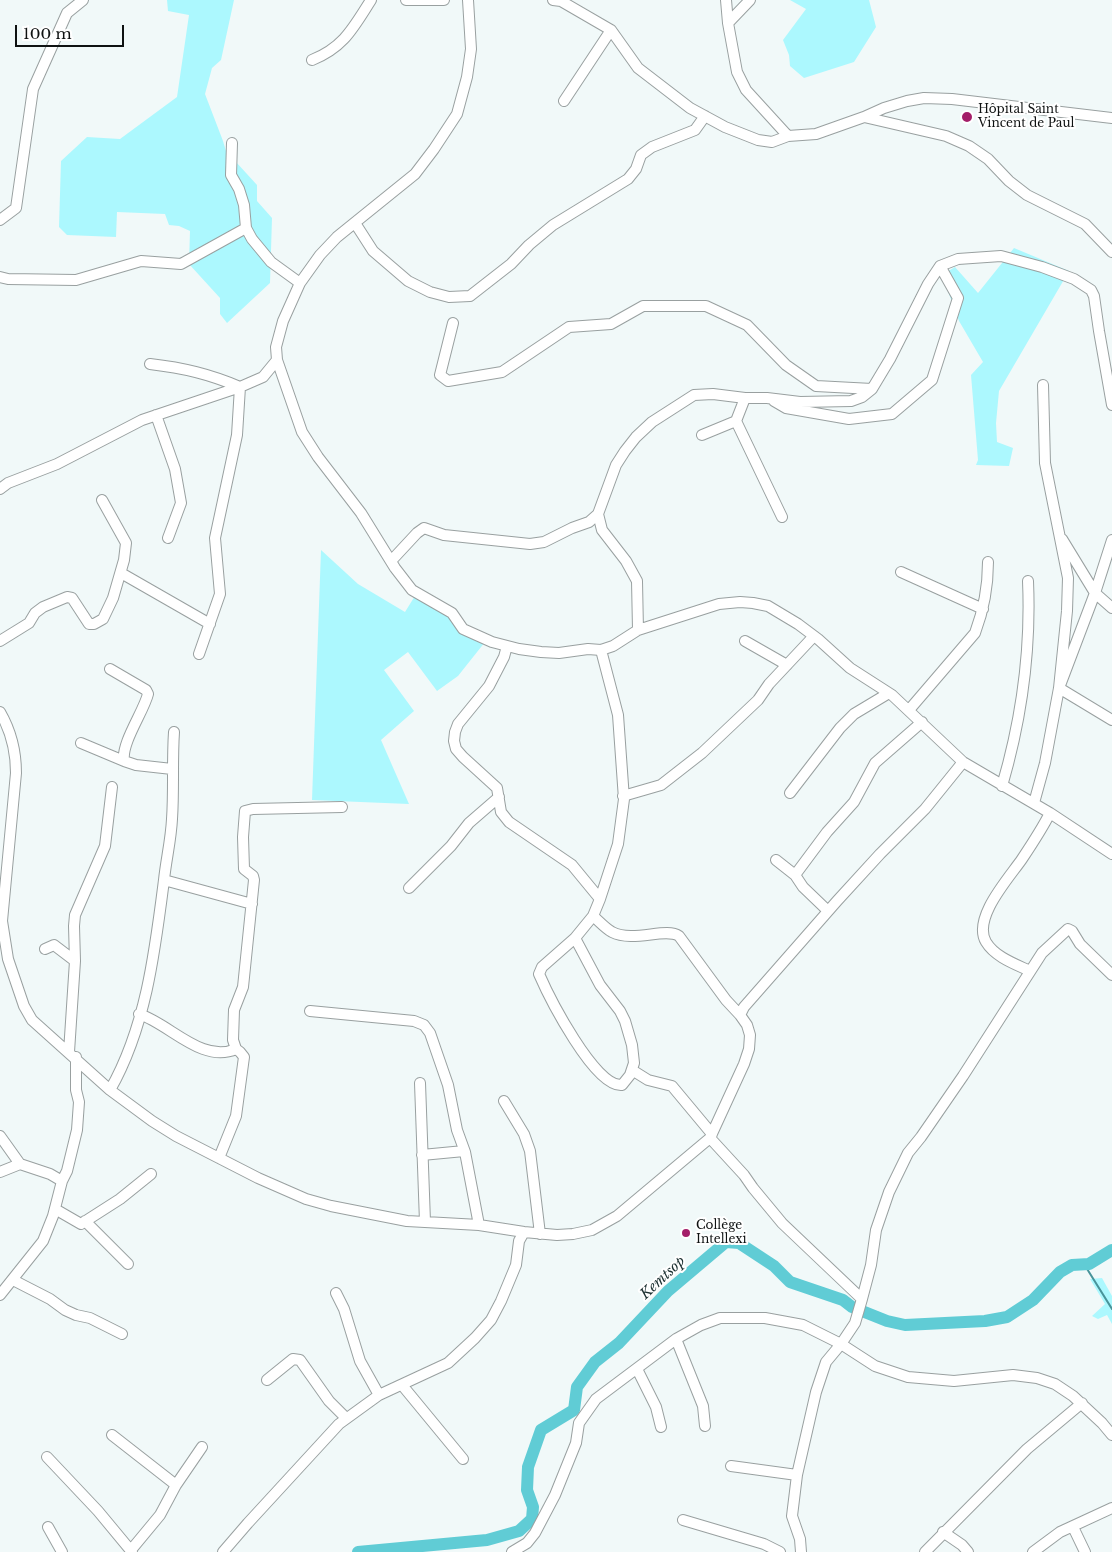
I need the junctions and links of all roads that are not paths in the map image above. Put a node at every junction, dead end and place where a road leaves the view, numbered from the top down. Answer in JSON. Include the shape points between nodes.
{"nodes":[{"id":1,"x":84,"y":0,"type":"edge"},
{"id":2,"x":371,"y":0,"type":"edge"},
{"id":3,"x":406,"y":0,"type":"edge"},
{"id":4,"x":444,"y":0,"type":"edge"},
{"id":5,"x":468,"y":0,"type":"edge"},
{"id":6,"x":553,"y":0,"type":"edge"},
{"id":7,"x":726,"y":0,"type":"edge"},
{"id":8,"x":750,"y":0,"type":"edge"},
{"id":9,"x":728,"y":23,"type":"junction"},
{"id":10,"x":611,"y":30,"type":"junction"},
{"id":11,"x":312,"y":60,"type":"dead end"},
{"id":12,"x":564,"y":101,"type":"dead end"},
{"id":13,"x":705,"y":116,"type":"junction"},
{"id":14,"x":864,"y":117,"type":"junction"},
{"id":15,"x":1112,"y":118,"type":"edge"},
{"id":16,"x":788,"y":136,"type":"junction"},
{"id":17,"x":232,"y":143,"type":"dead end"},
{"id":18,"x":0,"y":220,"type":"edge"},
{"id":19,"x":356,"y":223,"type":"junction"},
{"id":20,"x":246,"y":228,"type":"junction"},
{"id":21,"x":1112,"y":252,"type":"edge"},
{"id":22,"x":940,"y":266,"type":"junction"},
{"id":23,"x":0,"y":277,"type":"edge"},
{"id":24,"x":300,"y":283,"type":"junction"},
{"id":25,"x":453,"y":323,"type":"dead end"},
{"id":26,"x":277,"y":360,"type":"junction"},
{"id":27,"x":150,"y":364,"type":"dead end"},
{"id":28,"x":1043,"y":385,"type":"dead end"},
{"id":29,"x":240,"y":388,"type":"junction"},
{"id":30,"x":872,"y":389,"type":"junction"},
{"id":31,"x":745,"y":398,"type":"junction"},
{"id":32,"x":767,"y":398,"type":"junction"},
{"id":33,"x":1112,"y":404,"type":"edge"},
{"id":34,"x":156,"y":415,"type":"junction"},
{"id":35,"x":736,"y":421,"type":"junction"},
{"id":36,"x":702,"y":435,"type":"dead end"},
{"id":37,"x":0,"y":489,"type":"edge"},
{"id":38,"x":102,"y":500,"type":"dead end"},
{"id":39,"x":598,"y":514,"type":"junction"},
{"id":40,"x":782,"y":518,"type":"dead end"},
{"id":41,"x":1058,"y":532,"type":"junction"},
{"id":42,"x":168,"y":538,"type":"dead end"},
{"id":43,"x":1112,"y":540,"type":"edge"},
{"id":44,"x":391,"y":561,"type":"junction"},
{"id":45,"x":988,"y":562,"type":"dead end"},
{"id":46,"x":902,"y":572,"type":"dead end"},
{"id":47,"x":121,"y":573,"type":"junction"},
{"id":48,"x":1028,"y":581,"type":"dead end"},
{"id":49,"x":1095,"y":593,"type":"junction"},
{"id":50,"x":1112,"y":608,"type":"edge"},
{"id":51,"x":983,"y":609,"type":"junction"},
{"id":52,"x":210,"y":624,"type":"junction"},
{"id":53,"x":638,"y":630,"type":"junction"},
{"id":54,"x":814,"y":636,"type":"junction"},
{"id":55,"x":0,"y":641,"type":"edge"},
{"id":56,"x":745,"y":641,"type":"dead end"},
{"id":57,"x":507,"y":646,"type":"junction"},
{"id":58,"x":601,"y":650,"type":"junction"},
{"id":59,"x":199,"y":654,"type":"dead end"},
{"id":60,"x":787,"y":665,"type":"junction"},
{"id":61,"x":110,"y":669,"type":"dead end"},
{"id":62,"x":1059,"y":688,"type":"junction"},
{"id":63,"x":889,"y":692,"type":"junction"},
{"id":64,"x":908,"y":710,"type":"junction"},
{"id":65,"x":0,"y":712,"type":"edge"},
{"id":66,"x":1112,"y":720,"type":"edge"},
{"id":67,"x":922,"y":722,"type":"junction"},
{"id":68,"x":174,"y":732,"type":"dead end"},
{"id":69,"x":81,"y":743,"type":"dead end"},
{"id":70,"x":124,"y":761,"type":"junction"},
{"id":71,"x":963,"y":762,"type":"junction"},
{"id":72,"x":172,"y":769,"type":"junction"},
{"id":73,"x":1002,"y":786,"type":"junction"},
{"id":74,"x":112,"y":787,"type":"dead end"},
{"id":75,"x":790,"y":793,"type":"dead end"},
{"id":76,"x":499,"y":796,"type":"junction"},
{"id":77,"x":624,"y":796,"type":"junction"},
{"id":78,"x":1034,"y":803,"type":"junction"},
{"id":79,"x":342,"y":807,"type":"dead end"},
{"id":80,"x":1050,"y":813,"type":"junction"},
{"id":81,"x":1112,"y":854,"type":"edge"},
{"id":82,"x":776,"y":860,"type":"dead end"},
{"id":83,"x":795,"y":875,"type":"junction"},
{"id":84,"x":164,"y":880,"type":"junction"},
{"id":85,"x":409,"y":888,"type":"dead end"},
{"id":86,"x":600,"y":899,"type":"junction"},
{"id":87,"x":1,"y":904,"type":"edge"},
{"id":88,"x":252,"y":904,"type":"junction"},
{"id":89,"x":828,"y":911,"type":"junction"},
{"id":90,"x":593,"y":916,"type":"junction"},
{"id":91,"x":575,"y":938,"type":"junction"},
{"id":92,"x":45,"y":949,"type":"dead end"},
{"id":93,"x":76,"y":961,"type":"junction"},
{"id":94,"x":1030,"y":971,"type":"junction"},
{"id":95,"x":1112,"y":975,"type":"edge"},
{"id":96,"x":310,"y":1011,"type":"dead end"},
{"id":97,"x":139,"y":1014,"type":"junction"},
{"id":98,"x":740,"y":1015,"type":"junction"},
{"id":99,"x":236,"y":1049,"type":"junction"},
{"id":100,"x":72,"y":1055,"type":"junction"},
{"id":101,"x":632,"y":1070,"type":"junction"},
{"id":102,"x":420,"y":1083,"type":"dead end"},
{"id":103,"x":110,"y":1090,"type":"junction"},
{"id":104,"x":504,"y":1101,"type":"dead end"},
{"id":105,"x":0,"y":1136,"type":"edge"},
{"id":106,"x":711,"y":1136,"type":"junction"},
{"id":107,"x":464,"y":1151,"type":"junction"},
{"id":108,"x":422,"y":1155,"type":"junction"},
{"id":109,"x":219,"y":1158,"type":"junction"},
{"id":110,"x":20,"y":1164,"type":"junction"},
{"id":111,"x":0,"y":1172,"type":"edge"},
{"id":112,"x":150,"y":1174,"type":"dead end"},
{"id":113,"x":62,"y":1182,"type":"junction"},
{"id":114,"x":55,"y":1209,"type":"junction"},
{"id":115,"x":85,"y":1221,"type":"junction"},
{"id":116,"x":425,"y":1222,"type":"junction"},
{"id":117,"x":479,"y":1226,"type":"junction"},
{"id":118,"x":524,"y":1232,"type":"junction"},
{"id":119,"x":540,"y":1234,"type":"junction"},
{"id":120,"x":128,"y":1264,"type":"dead end"},
{"id":121,"x":12,"y":1280,"type":"junction"},
{"id":122,"x":336,"y":1293,"type":"dead end"},
{"id":123,"x":0,"y":1295,"type":"edge"},
{"id":124,"x":861,"y":1301,"type":"junction"},
{"id":125,"x":122,"y":1334,"type":"dead end"},
{"id":126,"x":676,"y":1340,"type":"junction"},
{"id":127,"x":841,"y":1344,"type":"junction"},
{"id":128,"x":637,"y":1369,"type":"junction"},
{"id":129,"x":267,"y":1380,"type":"dead end"},
{"id":130,"x":402,"y":1385,"type":"junction"},
{"id":131,"x":379,"y":1395,"type":"junction"},
{"id":132,"x":1082,"y":1403,"type":"junction"},
{"id":133,"x":346,"y":1418,"type":"junction"},
{"id":134,"x":705,"y":1426,"type":"dead end"},
{"id":135,"x":661,"y":1427,"type":"dead end"},
{"id":136,"x":112,"y":1435,"type":"dead end"},
{"id":137,"x":1112,"y":1435,"type":"edge"},
{"id":138,"x":202,"y":1447,"type":"dead end"},
{"id":139,"x":47,"y":1457,"type":"dead end"},
{"id":140,"x":463,"y":1459,"type":"dead end"},
{"id":141,"x":730,"y":1466,"type":"dead end"},
{"id":142,"x":797,"y":1475,"type":"junction"},
{"id":143,"x":176,"y":1485,"type":"junction"},
{"id":144,"x":1112,"y":1508,"type":"edge"},
{"id":145,"x":683,"y":1520,"type":"dead end"},
{"id":146,"x":1072,"y":1526,"type":"junction"},
{"id":147,"x":48,"y":1527,"type":"dead end"},
{"id":148,"x":944,"y":1532,"type":"junction"},
{"id":149,"x":132,"y":1551,"type":"edge"},
{"id":150,"x":62,"y":1552,"type":"edge"},
{"id":151,"x":223,"y":1552,"type":"edge"},
{"id":152,"x":512,"y":1552,"type":"edge"},
{"id":153,"x":780,"y":1552,"type":"edge"},
{"id":154,"x":801,"y":1552,"type":"edge"},
{"id":155,"x":924,"y":1552,"type":"edge"},
{"id":156,"x":968,"y":1552,"type":"edge"},
{"id":157,"x":1033,"y":1552,"type":"edge"},
{"id":158,"x":1085,"y":1552,"type":"edge"}],
"edges":[{"from":1,"to":18,"type":"street","via":[[67,13],[34,89],[16,208]]},
{"from":2,"to":11,"type":"street","via":[[342,43],[328,54]]},
{"from":3,"to":4,"type":"street"},
{"from":5,"to":19,"type":"street","via":[[471,49],[456,114],[415,174]]},
{"from":6,"to":10,"type":"street"},
{"from":7,"to":9,"type":"street"},
{"from":8,"to":9,"type":"street"},
{"from":9,"to":16,"type":"street","via":[[737,72],[746,90]]},
{"from":10,"to":12,"type":"street"},
{"from":10,"to":13,"type":"street","via":[[638,68]]},
{"from":13,"to":16,"type":"street","via":[[765,142]]},
{"from":13,"to":19,"type":"street","via":[[694,130],[652,147],[641,155],[628,179],[553,225],[470,296],[449,297],[408,281],[373,251]]},
{"from":14,"to":15,"type":"street","via":[[899,103],[924,98]]},
{"from":14,"to":16,"type":"street","via":[[816,134]]},
{"from":14,"to":21,"type":"street","via":[[946,136],[969,146],[1027,195],[1085,224]]},
{"from":17,"to":20,"type":"street","via":[[231,174],[242,197]]},
{"from":19,"to":24,"type":"street","via":[[320,255]]},
{"from":20,"to":23,"type":"street","via":[[181,264],[141,261],[76,280]]},
{"from":20,"to":24,"type":"street","via":[[271,262]]},
{"from":22,"to":30,"type":"street"},
{"from":22,"to":32,"type":"street","via":[[958,298],[935,371],[932,380],[892,414],[850,419],[786,408]]},
{"from":22,"to":33,"type":"street","via":[[958,259],[1001,256],[1042,267],[1085,285],[1094,296]]},
{"from":24,"to":26,"type":"street","via":[[283,321],[276,347]]},
{"from":25,"to":30,"type":"street","via":[[440,375],[448,381],[502,372],[569,327],[611,324],[643,306],[706,306],[747,325],[786,365],[816,386]]},
{"from":26,"to":29,"type":"street","via":[[263,377]]},
{"from":26,"to":44,"type":"street","via":[[302,432],[361,513]]},
{"from":27,"to":29,"type":"street","via":[[213,376]]},
{"from":28,"to":41,"type":"street","via":[[1045,463]]},
{"from":29,"to":34,"type":"street"},
{"from":29,"to":52,"type":"street","via":[[237,435],[214,538],[220,594]]},
{"from":30,"to":32,"type":"street","via":[[851,401],[800,402]]},
{"from":31,"to":32,"type":"street"},
{"from":31,"to":35,"type":"street"},
{"from":31,"to":39,"type":"street","via":[[713,394],[694,396],[652,422],[621,458]]},
{"from":34,"to":37,"type":"street"},
{"from":34,"to":42,"type":"street","via":[[175,469],[181,503]]},
{"from":35,"to":36,"type":"street"},
{"from":35,"to":40,"type":"street"},
{"from":38,"to":47,"type":"street","via":[[126,543]]},
{"from":39,"to":44,"type":"street","via":[[589,522],[544,542],[530,544],[444,534],[424,528]]},
{"from":39,"to":53,"type":"street","via":[[602,530],[637,581]]},
{"from":41,"to":49,"type":"street"},
{"from":41,"to":62,"type":"street","via":[[1068,578]]},
{"from":43,"to":49,"type":"street"},
{"from":44,"to":57,"type":"street","via":[[412,590],[452,613],[463,629]]},
{"from":45,"to":51,"type":"street"},
{"from":46,"to":51,"type":"street"},
{"from":47,"to":52,"type":"street"},
{"from":47,"to":55,"type":"street","via":[[107,612],[97,623],[87,622],[72,598],[67,597],[43,607],[29,623]]},
{"from":48,"to":73,"type":"street","via":[[1028,645],[1016,724]]},
{"from":49,"to":50,"type":"street"},
{"from":49,"to":62,"type":"street"},
{"from":51,"to":64,"type":"street","via":[[974,633]]},
{"from":52,"to":59,"type":"street"},
{"from":53,"to":54,"type":"street","via":[[701,609],[753,602],[782,613]]},
{"from":53,"to":58,"type":"street"},
{"from":54,"to":60,"type":"street"},
{"from":54,"to":63,"type":"street","via":[[850,668]]},
{"from":56,"to":60,"type":"street"},
{"from":57,"to":58,"type":"street","via":[[550,652]]},
{"from":57,"to":76,"type":"street","via":[[489,686],[458,724],[454,741],[463,757],[494,784]]},
{"from":58,"to":77,"type":"street","via":[[618,715]]},
{"from":60,"to":77,"type":"street","via":[[758,700],[702,753],[661,785]]},
{"from":61,"to":70,"type":"street","via":[[148,694],[133,726]]},
{"from":62,"to":66,"type":"street"},
{"from":62,"to":78,"type":"street"},
{"from":63,"to":64,"type":"street"},
{"from":63,"to":75,"type":"street","via":[[854,714],[840,728]]},
{"from":64,"to":67,"type":"street"},
{"from":65,"to":87,"type":"street","via":[[11,734],[16,773]]},
{"from":67,"to":71,"type":"street"},
{"from":67,"to":83,"type":"street","via":[[875,763],[849,809]]},
{"from":68,"to":72,"type":"street"},
{"from":69,"to":70,"type":"street"},
{"from":70,"to":72,"type":"street"},
{"from":71,"to":73,"type":"street"},
{"from":71,"to":89,"type":"street","via":[[925,809]]},
{"from":72,"to":84,"type":"street","via":[[172,820]]},
{"from":73,"to":78,"type":"street"},
{"from":74,"to":93,"type":"street","via":[[105,846],[75,915]]},
{"from":76,"to":85,"type":"street","via":[[469,823]]},
{"from":76,"to":86,"type":"street","via":[[501,812],[509,822],[572,865]]},
{"from":77,"to":86,"type":"street","via":[[618,844]]},
{"from":78,"to":80,"type":"street"},
{"from":79,"to":88,"type":"street","via":[[245,811],[243,856],[244,868],[254,880]]},
{"from":80,"to":81,"type":"street"},
{"from":80,"to":94,"type":"street","via":[[991,904],[982,930],[986,942],[999,956]]},
{"from":82,"to":83,"type":"street"},
{"from":83,"to":89,"type":"street"},
{"from":84,"to":88,"type":"street"},
{"from":84,"to":97,"type":"street","via":[[149,979]]},
{"from":86,"to":90,"type":"street"},
{"from":87,"to":100,"type":"street","via":[[8,959],[24,1006],[32,1020]]},
{"from":88,"to":99,"type":"street","via":[[243,987],[234,1010],[233,1040]]},
{"from":89,"to":98,"type":"street"},
{"from":90,"to":91,"type":"street"},
{"from":90,"to":98,"type":"street","via":[[618,934],[638,937],[674,932]]},
{"from":91,"to":101,"type":"street","via":[[600,985],[625,1021],[634,1054]]},
{"from":91,"to":101,"type":"street","via":[[539,974],[572,1038],[596,1068],[615,1085],[622,1085]]},
{"from":92,"to":93,"type":"street","via":[[54,945]]},
{"from":93,"to":100,"type":"street"},
{"from":94,"to":95,"type":"street","via":[[1042,953],[1068,929]]},
{"from":94,"to":124,"type":"street","via":[[908,1153],[889,1192],[876,1230]]},
{"from":96,"to":107,"type":"street","via":[[414,1021],[424,1025],[430,1033],[448,1085]]},
{"from":97,"to":99,"type":"street","via":[[198,1046],[219,1053]]},
{"from":97,"to":103,"type":"street","via":[[124,1062]]},
{"from":98,"to":106,"type":"street","via":[[750,1034],[750,1048]]},
{"from":99,"to":109,"type":"street","via":[[244,1057],[236,1116]]},
{"from":100,"to":103,"type":"street"},
{"from":100,"to":113,"type":"street","via":[[79,1102],[77,1130]]},
{"from":101,"to":106,"type":"street","via":[[648,1080],[672,1086]]},
{"from":102,"to":108,"type":"street"},
{"from":103,"to":109,"type":"street","via":[[176,1136]]},
{"from":104,"to":119,"type":"street","via":[[524,1134],[530,1151]]},
{"from":105,"to":110,"type":"street"},
{"from":106,"to":119,"type":"street","via":[[608,1222],[584,1232]]},
{"from":106,"to":124,"type":"street","via":[[782,1222]]},
{"from":107,"to":108,"type":"street"},
{"from":107,"to":117,"type":"street"},
{"from":108,"to":116,"type":"street"},
{"from":109,"to":116,"type":"street","via":[[312,1201]]},
{"from":110,"to":111,"type":"street"},
{"from":110,"to":113,"type":"street","via":[[50,1174]]},
{"from":112,"to":115,"type":"street","via":[[138,1186]]},
{"from":113,"to":114,"type":"street"},
{"from":114,"to":115,"type":"street","via":[[76,1222],[81,1224]]},
{"from":114,"to":121,"type":"street","via":[[43,1240]]},
{"from":115,"to":120,"type":"street"},
{"from":116,"to":117,"type":"street"},
{"from":117,"to":118,"type":"street"},
{"from":118,"to":119,"type":"street"},
{"from":118,"to":130,"type":"street","via":[[508,1284],[491,1320],[448,1363]]},
{"from":121,"to":123,"type":"street"},
{"from":121,"to":125,"type":"street","via":[[65,1310]]},
{"from":122,"to":131,"type":"street","via":[[360,1361]]},
{"from":124,"to":127,"type":"street","via":[[856,1318]]},
{"from":126,"to":127,"type":"street","via":[[709,1321],[742,1317],[795,1323]]},
{"from":126,"to":128,"type":"street"},
{"from":126,"to":134,"type":"street","via":[[703,1406]]},
{"from":127,"to":132,"type":"street","via":[[875,1366],[908,1377],[954,1381],[1013,1376],[1036,1378],[1054,1384]]},
{"from":127,"to":142,"type":"street","via":[[822,1372]]},
{"from":128,"to":135,"type":"street","via":[[656,1407]]},
{"from":128,"to":152,"type":"street","via":[[586,1410],[555,1495],[533,1537]]},
{"from":129,"to":133,"type":"street","via":[[292,1359],[300,1360],[329,1401]]},
{"from":130,"to":131,"type":"street"},
{"from":130,"to":140,"type":"street"},
{"from":131,"to":133,"type":"street"},
{"from":132,"to":137,"type":"street"},
{"from":132,"to":148,"type":"street","via":[[1028,1449]]},
{"from":133,"to":151,"type":"street"},
{"from":136,"to":143,"type":"street"},
{"from":138,"to":143,"type":"street"},
{"from":139,"to":149,"type":"street"},
{"from":141,"to":142,"type":"street"},
{"from":142,"to":154,"type":"street","via":[[792,1516]]},
{"from":143,"to":149,"type":"street","via":[[160,1515]]},
{"from":144,"to":146,"type":"street"},
{"from":145,"to":153,"type":"street","via":[[764,1544]]},
{"from":146,"to":157,"type":"street"},
{"from":146,"to":158,"type":"street"},
{"from":147,"to":150,"type":"street"},
{"from":148,"to":155,"type":"street"},
{"from":148,"to":156,"type":"street"}]}
